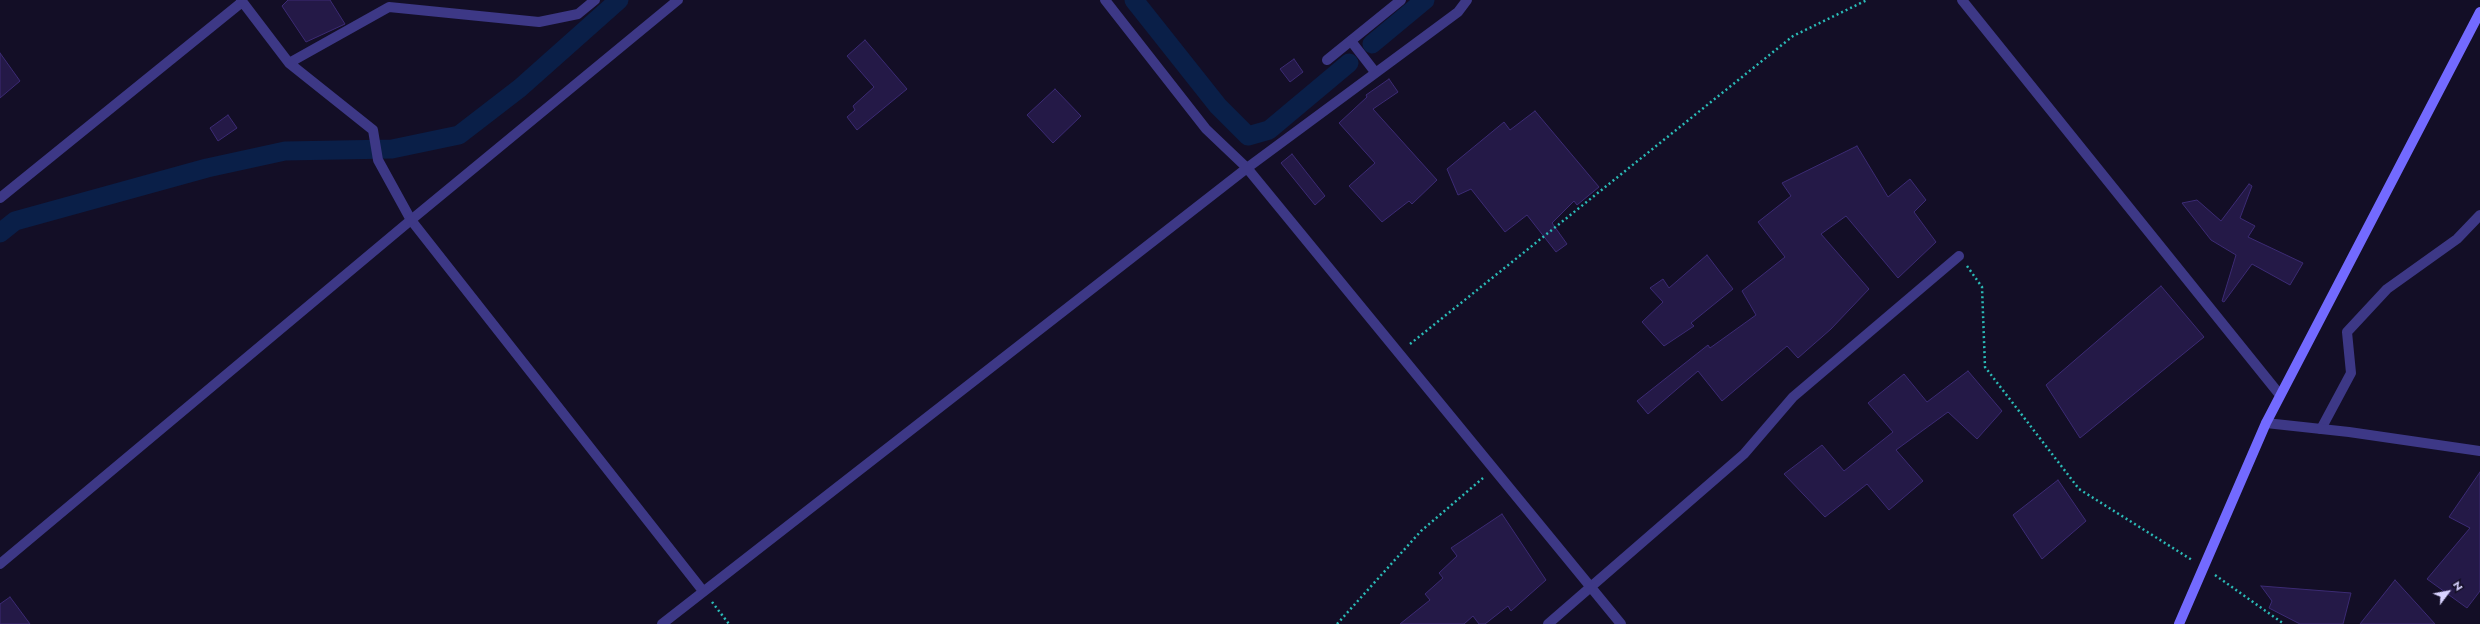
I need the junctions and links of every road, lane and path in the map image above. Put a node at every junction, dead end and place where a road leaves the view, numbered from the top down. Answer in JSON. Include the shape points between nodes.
{"nodes":[{"id":1,"x":594,"y":0,"type":"edge"},
{"id":2,"x":678,"y":0,"type":"edge"},
{"id":3,"x":1105,"y":0,"type":"edge"},
{"id":4,"x":1401,"y":0,"type":"edge"},
{"id":5,"x":1467,"y":0,"type":"edge"},
{"id":6,"x":1867,"y":0,"type":"edge"},
{"id":7,"x":1962,"y":0,"type":"edge"},
{"id":8,"x":242,"y":1,"type":"edge"},
{"id":9,"x":390,"y":4,"type":"edge"},
{"id":10,"x":2480,"y":12,"type":"edge"},
{"id":11,"x":1350,"y":41,"type":"junction"},
{"id":12,"x":1328,"y":60,"type":"dead end"},
{"id":13,"x":289,"y":63,"type":"junction"},
{"id":14,"x":1375,"y":72,"type":"junction"},
{"id":15,"x":1247,"y":168,"type":"junction"},
{"id":16,"x":0,"y":198,"type":"edge"},
{"id":17,"x":2480,"y":215,"type":"edge"},
{"id":18,"x":411,"y":220,"type":"junction"},
{"id":19,"x":1960,"y":256,"type":"joint"},
{"id":20,"x":1399,"y":353,"type":"junction"},
{"id":21,"x":2280,"y":395,"type":"junction"},
{"id":22,"x":2266,"y":423,"type":"junction"},
{"id":23,"x":2321,"y":429,"type":"junction"},
{"id":24,"x":2480,"y":451,"type":"edge"},
{"id":25,"x":1494,"y":468,"type":"junction"},
{"id":26,"x":0,"y":564,"type":"edge"},
{"id":27,"x":2204,"y":567,"type":"junction"},
{"id":28,"x":1592,"y":587,"type":"junction"},
{"id":29,"x":703,"y":591,"type":"junction"},
{"id":30,"x":662,"y":624,"type":"edge"},
{"id":31,"x":729,"y":624,"type":"edge"},
{"id":32,"x":1337,"y":624,"type":"edge"},
{"id":33,"x":1548,"y":624,"type":"edge"},
{"id":34,"x":1621,"y":624,"type":"edge"},
{"id":35,"x":2179,"y":624,"type":"edge"},
{"id":36,"x":2284,"y":624,"type":"edge"}],
"edges":[{"from":1,"to":9,"type":"street","via":[[578,14],[539,22]]},
{"from":2,"to":18,"type":"street"},
{"from":3,"to":15,"type":"street","via":[[1206,129]]},
{"from":4,"to":11,"type":"street"},
{"from":5,"to":14,"type":"street","via":[[1458,12]]},
{"from":6,"to":20,"type":"path","via":[[1793,36]]},
{"from":7,"to":21,"type":"street"},
{"from":8,"to":13,"type":"street"},
{"from":8,"to":16,"type":"street"},
{"from":9,"to":13,"type":"street"},
{"from":10,"to":21,"type":"main road"},
{"from":11,"to":12,"type":"street"},
{"from":11,"to":14,"type":"street"},
{"from":13,"to":18,"type":"street","via":[[373,130],[378,160]]},
{"from":14,"to":15,"type":"street"},
{"from":15,"to":20,"type":"street"},
{"from":15,"to":29,"type":"street"},
{"from":17,"to":23,"type":"street","via":[[2457,239],[2387,289],[2347,332],[2352,373]]},
{"from":18,"to":26,"type":"street"},
{"from":18,"to":29,"type":"street"},
{"from":19,"to":27,"type":"path","via":[[1982,287],[1985,367],[2079,489]]},
{"from":19,"to":28,"type":"street","via":[[1793,397],[1744,454]]},
{"from":20,"to":25,"type":"street"},
{"from":21,"to":22,"type":"main road"},
{"from":22,"to":23,"type":"street"},
{"from":22,"to":27,"type":"main road"},
{"from":23,"to":24,"type":"street"},
{"from":25,"to":28,"type":"street"},
{"from":25,"to":32,"type":"path","via":[[1421,531]]},
{"from":27,"to":35,"type":"main road"},
{"from":27,"to":36,"type":"path"},
{"from":28,"to":33,"type":"street"},
{"from":28,"to":34,"type":"street"},
{"from":29,"to":30,"type":"street"},
{"from":29,"to":31,"type":"path"}]}
